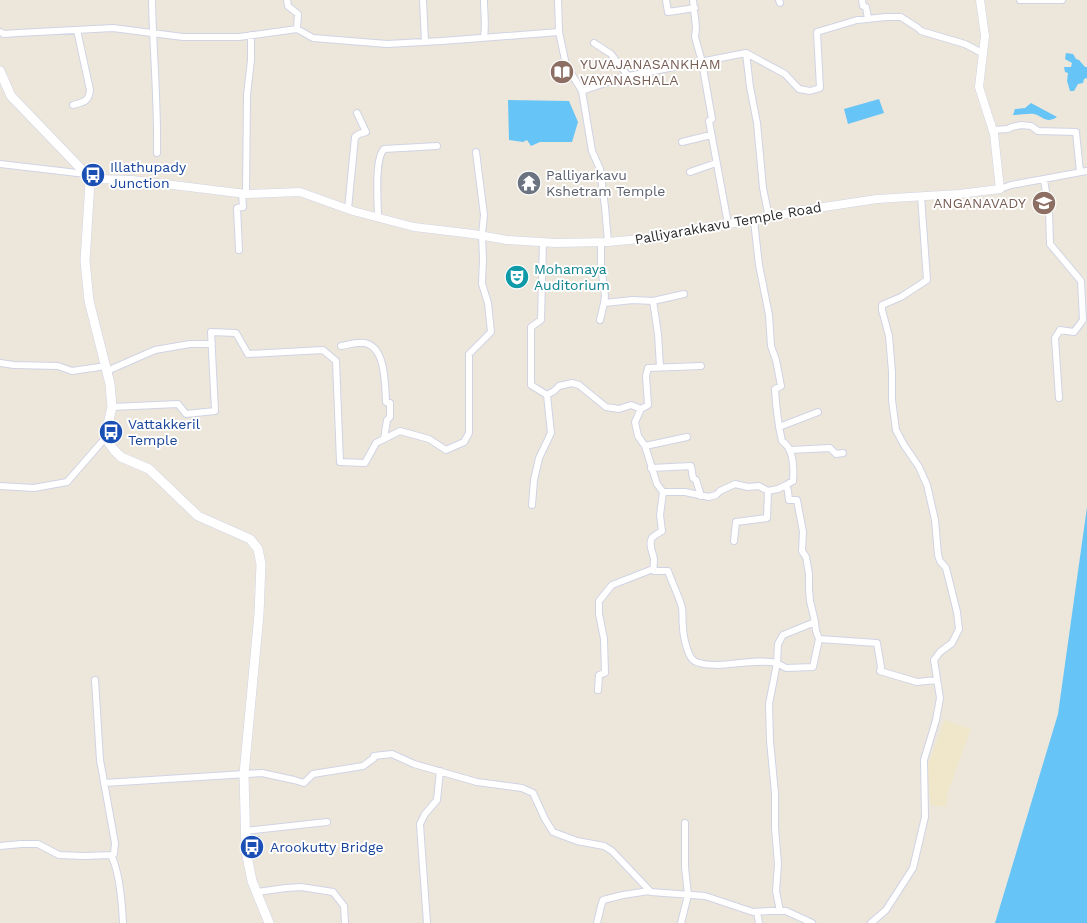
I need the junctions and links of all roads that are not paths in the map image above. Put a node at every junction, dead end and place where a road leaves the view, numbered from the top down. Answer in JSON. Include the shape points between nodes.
{"nodes":[{"id":1,"x":152,"y":0,"type":"edge"},
{"id":2,"x":287,"y":0,"type":"edge"},
{"id":3,"x":423,"y":0,"type":"edge"},
{"id":4,"x":484,"y":0,"type":"edge"},
{"id":5,"x":558,"y":0,"type":"edge"},
{"id":6,"x":666,"y":0,"type":"edge"},
{"id":7,"x":693,"y":0,"type":"edge"},
{"id":8,"x":862,"y":0,"type":"edge"},
{"id":9,"x":980,"y":0,"type":"edge"},
{"id":10,"x":1020,"y":0,"type":"edge"},
{"id":11,"x":1062,"y":0,"type":"edge"},
{"id":12,"x":695,"y":8,"type":"junction"},
{"id":13,"x":868,"y":19,"type":"junction"},
{"id":14,"x":297,"y":29,"type":"junction"},
{"id":15,"x":78,"y":30,"type":"junction"},
{"id":16,"x":0,"y":32,"type":"edge"},
{"id":17,"x":559,"y":32,"type":"junction"},
{"id":18,"x":152,"y":33,"type":"junction"},
{"id":19,"x":252,"y":35,"type":"junction"},
{"id":20,"x":484,"y":37,"type":"junction"},
{"id":21,"x":425,"y":42,"type":"junction"},
{"id":22,"x":594,"y":43,"type":"dead end"},
{"id":23,"x":982,"y":52,"type":"junction"},
{"id":24,"x":746,"y":53,"type":"junction"},
{"id":25,"x":702,"y":62,"type":"junction"},
{"id":26,"x":0,"y":71,"type":"edge"},
{"id":27,"x":628,"y":76,"type":"junction"},
{"id":28,"x":582,"y":91,"type":"junction"},
{"id":29,"x":73,"y":105,"type":"dead end"},
{"id":30,"x":357,"y":113,"type":"dead end"},
{"id":31,"x":993,"y":130,"type":"junction"},
{"id":32,"x":711,"y":135,"type":"junction"},
{"id":33,"x":682,"y":142,"type":"dead end"},
{"id":34,"x":437,"y":146,"type":"dead end"},
{"id":35,"x":476,"y":152,"type":"dead end"},
{"id":36,"x":157,"y":153,"type":"dead end"},
{"id":37,"x":716,"y":163,"type":"junction"},
{"id":38,"x":0,"y":164,"type":"edge"},
{"id":39,"x":690,"y":172,"type":"dead end"},
{"id":40,"x":1083,"y":172,"type":"edge"},
{"id":41,"x":88,"y":178,"type":"junction"},
{"id":42,"x":1044,"y":180,"type":"junction"},
{"id":43,"x":1000,"y":189,"type":"junction"},
{"id":44,"x":244,"y":194,"type":"junction"},
{"id":45,"x":921,"y":196,"type":"junction"},
{"id":46,"x":348,"y":209,"type":"junction"},
{"id":47,"x":378,"y":218,"type":"junction"},
{"id":48,"x":769,"y":218,"type":"junction"},
{"id":49,"x":754,"y":221,"type":"junction"},
{"id":50,"x":728,"y":224,"type":"junction"},
{"id":51,"x":482,"y":235,"type":"junction"},
{"id":52,"x":543,"y":242,"type":"junction"},
{"id":53,"x":604,"y":242,"type":"junction"},
{"id":54,"x":239,"y":250,"type":"dead end"},
{"id":55,"x":684,"y":294,"type":"dead end"},
{"id":56,"x":653,"y":301,"type":"junction"},
{"id":57,"x":604,"y":303,"type":"junction"},
{"id":58,"x":600,"y":320,"type":"dead end"},
{"id":59,"x":212,"y":344,"type":"junction"},
{"id":60,"x":341,"y":346,"type":"dead end"},
{"id":61,"x":0,"y":363,"type":"edge"},
{"id":62,"x":701,"y":366,"type":"dead end"},
{"id":63,"x":660,"y":367,"type":"junction"},
{"id":64,"x":106,"y":369,"type":"junction"},
{"id":65,"x":547,"y":395,"type":"junction"},
{"id":66,"x":1059,"y":398,"type":"dead end"},
{"id":67,"x":112,"y":407,"type":"junction"},
{"id":68,"x":641,"y":409,"type":"junction"},
{"id":69,"x":818,"y":412,"type":"dead end"},
{"id":70,"x":779,"y":427,"type":"junction"},
{"id":71,"x":107,"y":436,"type":"junction"},
{"id":72,"x":687,"y":438,"type":"dead end"},
{"id":73,"x":384,"y":439,"type":"junction"},
{"id":74,"x":645,"y":446,"type":"junction"},
{"id":75,"x":790,"y":450,"type":"junction"},
{"id":76,"x":842,"y":453,"type":"dead end"},
{"id":77,"x":651,"y":468,"type":"junction"},
{"id":78,"x":786,"y":485,"type":"junction"},
{"id":79,"x":0,"y":486,"type":"edge"},
{"id":80,"x":768,"y":491,"type":"junction"},
{"id":81,"x":663,"y":492,"type":"junction"},
{"id":82,"x":701,"y":496,"type":"junction"},
{"id":83,"x":532,"y":505,"type":"dead end"},
{"id":84,"x":734,"y":541,"type":"dead end"},
{"id":85,"x":653,"y":569,"type":"junction"},
{"id":86,"x":815,"y":622,"type":"junction"},
{"id":87,"x":818,"y":639,"type":"junction"},
{"id":88,"x":777,"y":663,"type":"junction"},
{"id":89,"x":95,"y":680,"type":"dead end"},
{"id":90,"x":937,"y":680,"type":"junction"},
{"id":91,"x":598,"y":690,"type":"dead end"},
{"id":92,"x":440,"y":771,"type":"junction"},
{"id":93,"x":244,"y":774,"type":"junction"},
{"id":94,"x":104,"y":782,"type":"junction"},
{"id":95,"x":327,"y":822,"type":"dead end"},
{"id":96,"x":685,"y":823,"type":"dead end"},
{"id":97,"x":245,"y":831,"type":"junction"},
{"id":98,"x":0,"y":846,"type":"edge"},
{"id":99,"x":111,"y":855,"type":"junction"},
{"id":100,"x":649,"y":891,"type":"junction"},
{"id":101,"x":257,"y":892,"type":"junction"},
{"id":102,"x":688,"y":895,"type":"junction"},
{"id":103,"x":780,"y":911,"type":"junction"},
{"id":104,"x":757,"y":912,"type":"junction"},
{"id":105,"x":123,"y":923,"type":"edge"},
{"id":106,"x":269,"y":923,"type":"edge"},
{"id":107,"x":345,"y":923,"type":"edge"},
{"id":108,"x":427,"y":923,"type":"edge"},
{"id":109,"x":597,"y":923,"type":"edge"},
{"id":110,"x":681,"y":923,"type":"edge"},
{"id":111,"x":760,"y":923,"type":"edge"},
{"id":112,"x":812,"y":923,"type":"edge"},
{"id":113,"x":871,"y":923,"type":"edge"}],
"edges":[{"from":1,"to":18,"type":"street"},
{"from":2,"to":14,"type":"street","via":[[288,6],[298,14]]},
{"from":3,"to":21,"type":"street"},
{"from":4,"to":20,"type":"street"},
{"from":5,"to":17,"type":"street"},
{"from":6,"to":12,"type":"street","via":[[668,12]]},
{"from":7,"to":12,"type":"street"},
{"from":8,"to":13,"type":"street"},
{"from":9,"to":23,"type":"street","via":[[985,36]]},
{"from":10,"to":11,"type":"street"},
{"from":12,"to":25,"type":"street","via":[[695,37]]},
{"from":13,"to":23,"type":"street","via":[[901,17],[921,31]]},
{"from":13,"to":24,"type":"street","via":[[817,32],[820,88],[810,91],[798,89],[785,74]]},
{"from":14,"to":19,"type":"street"},
{"from":14,"to":21,"type":"street","via":[[313,38],[387,44]]},
{"from":15,"to":16,"type":"street"},
{"from":15,"to":18,"type":"street","via":[[113,28]]},
{"from":15,"to":29,"type":"street","via":[[90,96],[86,101]]},
{"from":17,"to":20,"type":"street"},
{"from":17,"to":28,"type":"street","via":[[566,65]]},
{"from":18,"to":19,"type":"street","via":[[183,37]]},
{"from":18,"to":36,"type":"street"},
{"from":19,"to":44,"type":"street"},
{"from":20,"to":21,"type":"street"},
{"from":22,"to":27,"type":"street","via":[[611,54]]},
{"from":23,"to":31,"type":"street","via":[[979,87]]},
{"from":24,"to":25,"type":"street"},
{"from":24,"to":48,"type":"street"},
{"from":25,"to":27,"type":"street"},
{"from":25,"to":32,"type":"street","via":[[712,119],[709,121]]},
{"from":26,"to":41,"type":"main road","via":[[10,96]]},
{"from":27,"to":28,"type":"street"},
{"from":28,"to":53,"type":"street","via":[[592,152],[600,168],[605,207]]},
{"from":30,"to":46,"type":"street","via":[[366,132],[355,137]]},
{"from":31,"to":40,"type":"street","via":[[1021,125],[1038,131],[1076,132]]},
{"from":31,"to":43,"type":"street"},
{"from":32,"to":33,"type":"street"},
{"from":32,"to":37,"type":"street"},
{"from":34,"to":47,"type":"street","via":[[384,149],[380,153]]},
{"from":35,"to":51,"type":"street","via":[[484,215]]},
{"from":37,"to":39,"type":"street"},
{"from":37,"to":50,"type":"street"},
{"from":38,"to":41,"type":"street"},
{"from":40,"to":42,"type":"street"},
{"from":41,"to":44,"type":"street","name":"Palliyarakkavu Temple Road"},
{"from":41,"to":64,"type":"main road","via":[[85,261],[89,301]]},
{"from":42,"to":43,"type":"street"},
{"from":42,"to":66,"type":"street","via":[[1050,244],[1081,280],[1083,304],[1083,320],[1074,332],[1060,330],[1055,338]]},
{"from":43,"to":45,"type":"street","name":"Palliyarakkavu Temple Road"},
{"from":44,"to":46,"type":"street","name":"Palliyarakkavu Temple Road","via":[[300,192]]},
{"from":44,"to":54,"type":"street","via":[[242,207],[236,208]]},
{"from":45,"to":48,"type":"street","name":"Palliyarakkavu Temple Road","via":[[877,199]]},
{"from":45,"to":90,"type":"street","via":[[927,280],[882,305],[882,310],[889,336],[896,430],[927,485],[938,555],[946,568],[957,612],[958,629],[952,643],[934,660]]},
{"from":46,"to":47,"type":"street","name":"Palliyarakkavu Temple Road"},
{"from":47,"to":51,"type":"street","name":"Palliyarakkavu Temple Road","via":[[414,227]]},
{"from":48,"to":49,"type":"street","name":"Palliyarakkavu Temple Road"},
{"from":49,"to":50,"type":"street","name":"Palliyarakkavu Temple Road"},
{"from":49,"to":70,"type":"street","via":[[771,346],[780,386],[775,389]]},
{"from":50,"to":53,"type":"street","name":"Palliyarakkavu Temple Road","via":[[661,237]]},
{"from":51,"to":52,"type":"street","name":"Palliyarakkavu Temple Road"},
{"from":51,"to":73,"type":"street","via":[[482,284],[491,332],[468,354],[469,433],[464,442],[446,450],[429,439],[400,431]]},
{"from":52,"to":53,"type":"street","name":"Palliyarakkavu Temple Road"},
{"from":52,"to":65,"type":"street","via":[[541,320],[531,327],[531,385]]},
{"from":53,"to":57,"type":"street","via":[[601,265]]},
{"from":55,"to":56,"type":"street"},
{"from":56,"to":57,"type":"street"},
{"from":56,"to":63,"type":"street"},
{"from":57,"to":58,"type":"street"},
{"from":59,"to":64,"type":"street","via":[[155,350]]},
{"from":59,"to":67,"type":"street","via":[[214,411],[186,414],[178,404]]},
{"from":59,"to":73,"type":"street","via":[[211,332],[236,334],[248,354],[323,350],[336,361],[340,462],[364,463],[376,443]]},
{"from":60,"to":73,"type":"street","via":[[365,343],[377,350],[384,371],[386,402],[390,403]]},
{"from":61,"to":64,"type":"street","via":[[58,366],[72,371]]},
{"from":62,"to":63,"type":"street"},
{"from":63,"to":68,"type":"street","via":[[648,368],[648,405]]},
{"from":64,"to":67,"type":"main road"},
{"from":65,"to":68,"type":"street","via":[[559,386],[572,383],[606,407]]},
{"from":65,"to":83,"type":"street","via":[[551,433],[539,458]]},
{"from":67,"to":71,"type":"main road"},
{"from":68,"to":74,"type":"street","via":[[635,422],[638,436]]},
{"from":69,"to":70,"type":"street"},
{"from":70,"to":75,"type":"street","via":[[782,441]]},
{"from":71,"to":79,"type":"street","via":[[67,482],[34,488]]},
{"from":71,"to":93,"type":"main road","via":[[114,450],[149,469],[198,516],[250,539],[258,549],[261,564],[259,614]]},
{"from":72,"to":74,"type":"street"},
{"from":74,"to":77,"type":"street"},
{"from":75,"to":76,"type":"street","via":[[830,448],[836,454]]},
{"from":75,"to":78,"type":"street","via":[[793,481]]},
{"from":77,"to":81,"type":"street"},
{"from":77,"to":82,"type":"street","via":[[691,466]]},
{"from":78,"to":80,"type":"street"},
{"from":78,"to":86,"type":"street","via":[[789,500],[797,500]]},
{"from":80,"to":82,"type":"street","via":[[759,486],[736,484],[716,495]]},
{"from":80,"to":84,"type":"street","via":[[767,518],[736,522]]},
{"from":81,"to":82,"type":"street"},
{"from":81,"to":85,"type":"street","via":[[662,531],[651,540]]},
{"from":85,"to":88,"type":"street","via":[[668,572],[682,609],[686,642],[693,660],[711,665]]},
{"from":85,"to":91,"type":"street","via":[[612,585],[599,601],[605,673],[599,675]]},
{"from":86,"to":87,"type":"street"},
{"from":86,"to":88,"type":"street","via":[[784,635],[778,644]]},
{"from":87,"to":88,"type":"street","via":[[813,667],[786,668]]},
{"from":87,"to":90,"type":"street","via":[[876,643],[880,671],[917,682]]},
{"from":88,"to":103,"type":"street","via":[[769,704],[778,864],[776,891]]},
{"from":89,"to":94,"type":"street"},
{"from":90,"to":113,"type":"street","via":[[940,698],[924,760],[925,818],[913,868],[886,910]]},
{"from":92,"to":93,"type":"street","via":[[392,754],[374,756],[363,766],[313,774],[304,783],[262,774]]},
{"from":92,"to":100,"type":"street","via":[[533,793],[553,832],[604,846]]},
{"from":92,"to":108,"type":"street","via":[[437,800],[420,824]]},
{"from":93,"to":94,"type":"street"},
{"from":93,"to":97,"type":"main road"},
{"from":94,"to":99,"type":"street","via":[[115,843],[114,854]]},
{"from":95,"to":97,"type":"street"},
{"from":96,"to":102,"type":"street"},
{"from":97,"to":101,"type":"main road","via":[[246,851]]},
{"from":98,"to":99,"type":"street","via":[[38,844],[59,855]]},
{"from":99,"to":105,"type":"street","via":[[116,864]]},
{"from":100,"to":102,"type":"street"},
{"from":100,"to":109,"type":"street","via":[[603,900]]},
{"from":101,"to":106,"type":"main road"},
{"from":101,"to":107,"type":"street","via":[[301,887],[333,892],[344,906]]},
{"from":102,"to":104,"type":"street","via":[[705,896]]},
{"from":102,"to":110,"type":"street"},
{"from":103,"to":104,"type":"street"},
{"from":103,"to":112,"type":"street"},
{"from":104,"to":111,"type":"street"}]}
